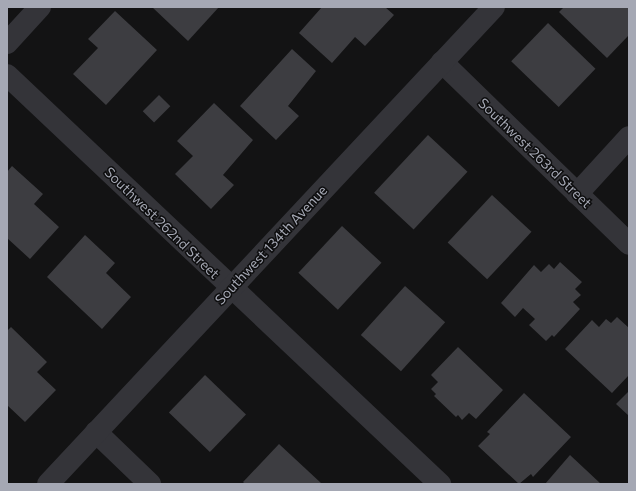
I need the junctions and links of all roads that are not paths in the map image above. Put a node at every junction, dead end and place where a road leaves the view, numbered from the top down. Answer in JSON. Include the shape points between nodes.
{"nodes":[{"id":1,"x":40,"y":7,"type":"edge"},
{"id":2,"x":494,"y":7,"type":"edge"},
{"id":3,"x":7,"y":43,"type":"edge"},
{"id":4,"x":442,"y":62,"type":"junction"},
{"id":5,"x":7,"y":75,"type":"edge"},
{"id":6,"x":629,"y":137,"type":"edge"},
{"id":7,"x":577,"y":194,"type":"junction"},
{"id":8,"x":629,"y":244,"type":"edge"},
{"id":9,"x":230,"y":288,"type":"junction"},
{"id":10,"x":96,"y":432,"type":"junction"},
{"id":11,"x":48,"y":484,"type":"edge"},
{"id":12,"x":150,"y":484,"type":"edge"},
{"id":13,"x":440,"y":484,"type":"edge"}],
"edges":[{"from":1,"to":3,"type":"street"},
{"from":2,"to":4,"type":"street","name":"Southwest 134th Avenue"},
{"from":4,"to":7,"type":"street","name":"Southwest 263rd Street"},
{"from":4,"to":9,"type":"street","name":"Southwest 134th Avenue"},
{"from":5,"to":9,"type":"street","name":"Southwest 262nd Street"},
{"from":6,"to":7,"type":"street"},
{"from":7,"to":8,"type":"street","name":"Southwest 263rd Street"},
{"from":9,"to":10,"type":"street","name":"Southwest 134th Avenue"},
{"from":9,"to":13,"type":"street","name":"Southwest 262nd Street"},
{"from":10,"to":11,"type":"street","name":"Southwest 134th Avenue"},
{"from":10,"to":12,"type":"street"}]}
